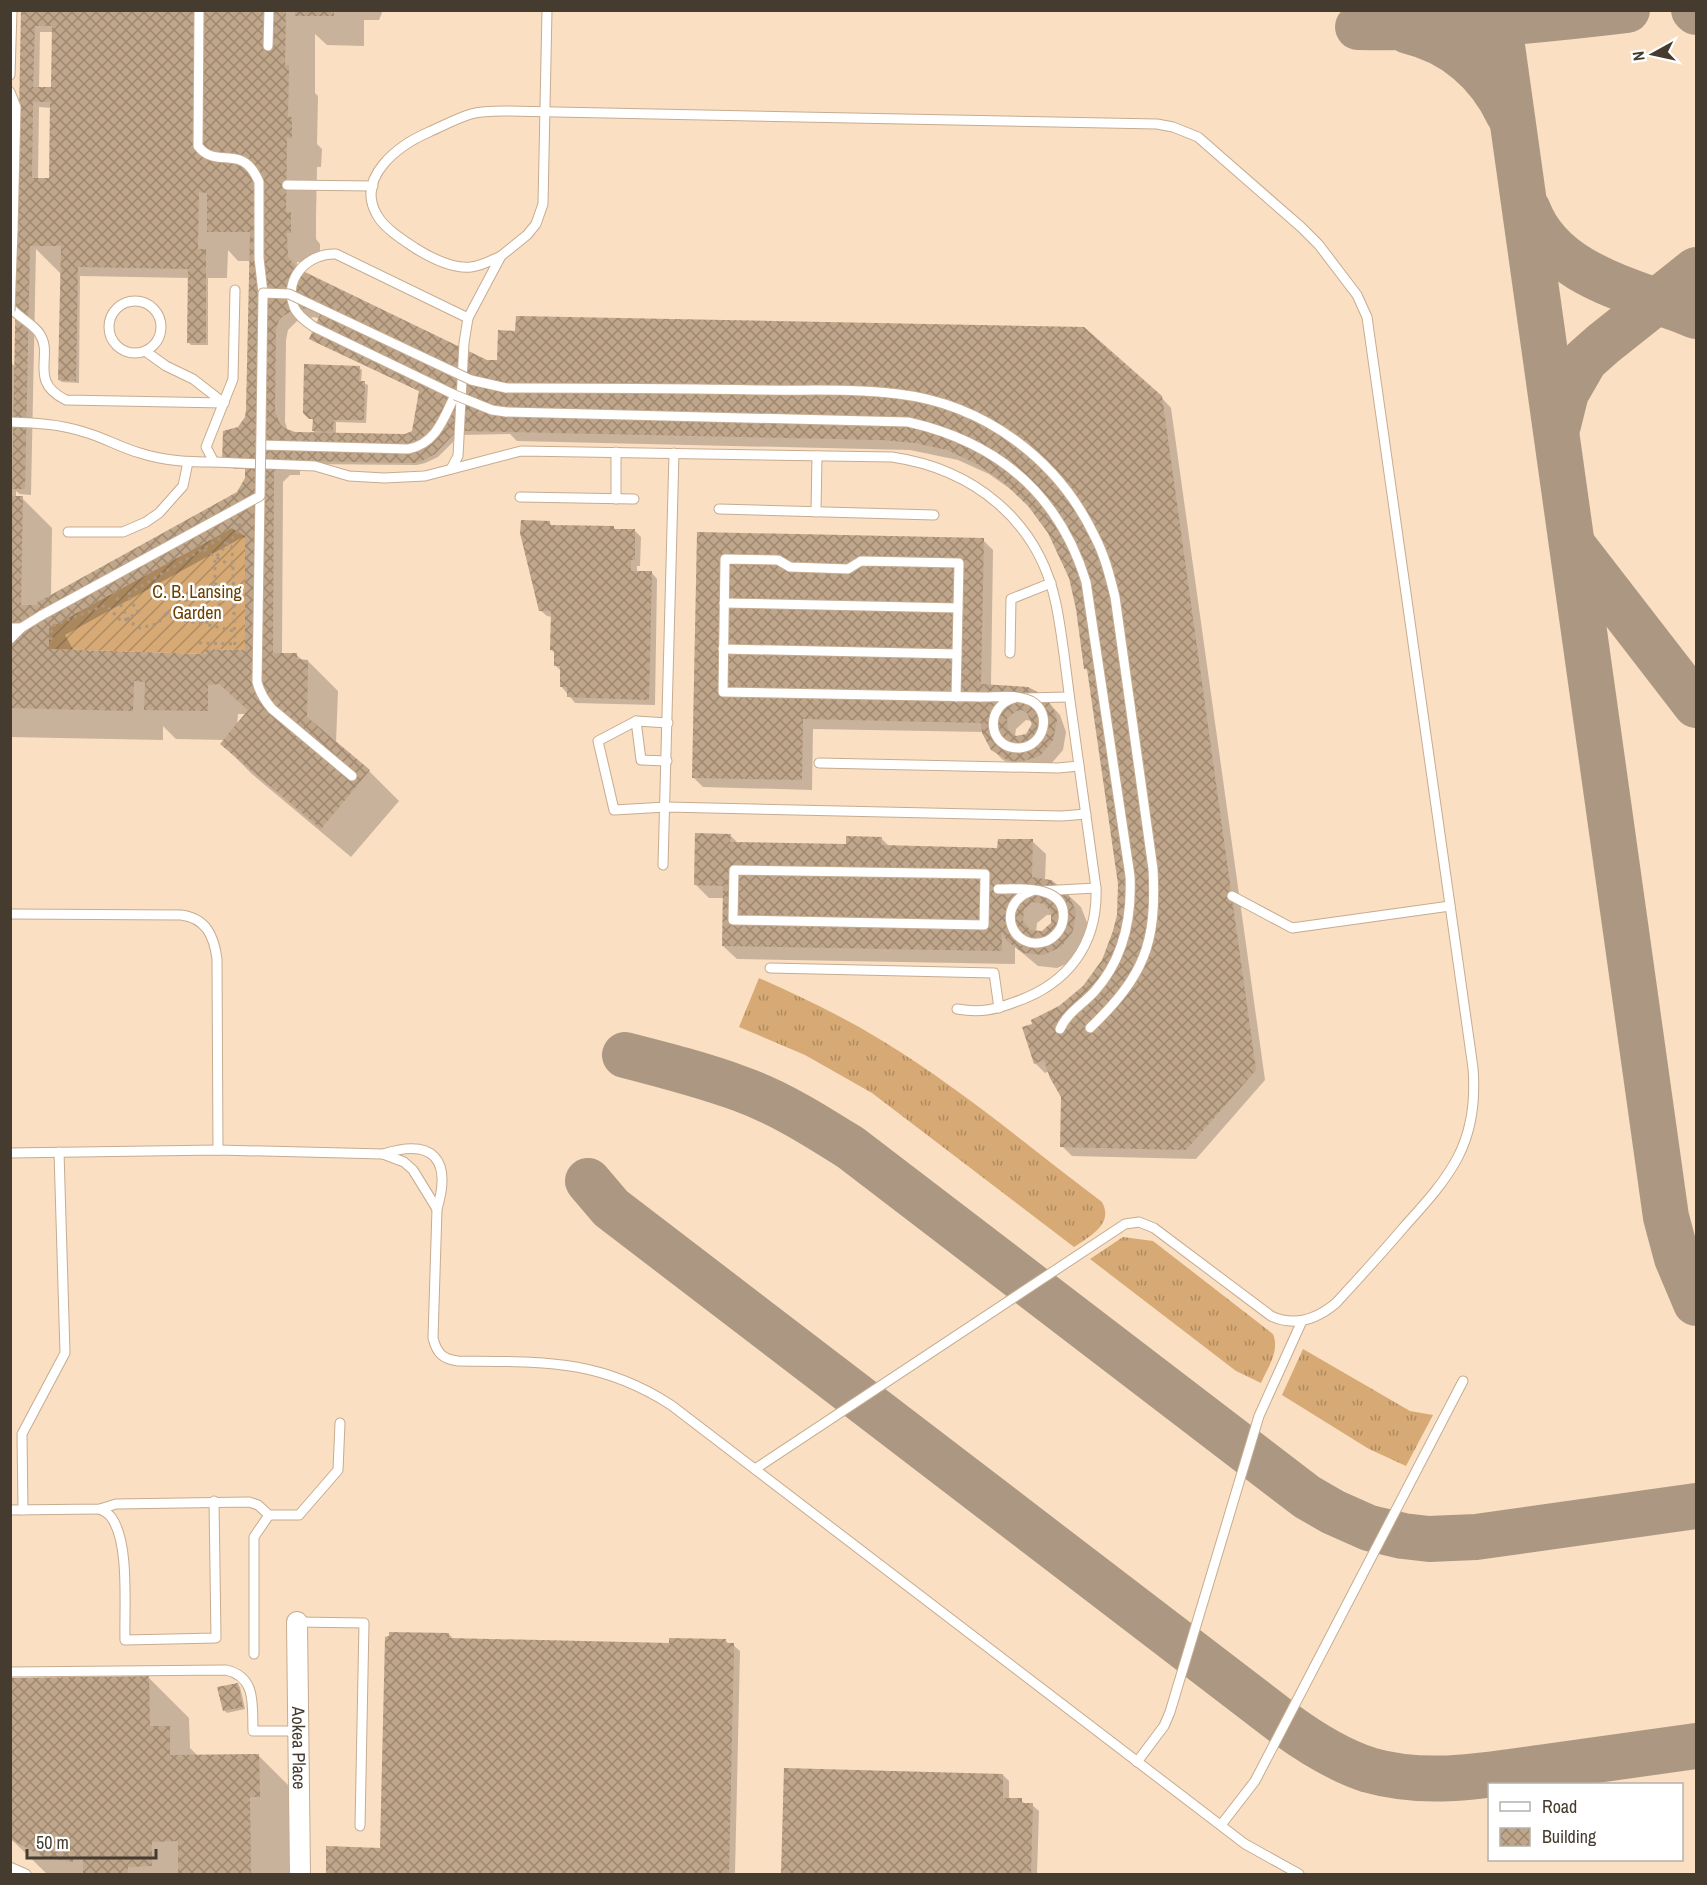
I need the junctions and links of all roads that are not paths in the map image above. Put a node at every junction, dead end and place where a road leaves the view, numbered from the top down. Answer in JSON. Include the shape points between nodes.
{"nodes":[{"id":1,"x":12,"y":10,"type":"edge"},
{"id":2,"x":199,"y":10,"type":"edge"},
{"id":3,"x":269,"y":10,"type":"edge"},
{"id":4,"x":547,"y":10,"type":"edge"},
{"id":5,"x":268,"y":46,"type":"dead end"},
{"id":6,"x":10,"y":75,"type":"edge"},
{"id":7,"x":10,"y":92,"type":"edge"},
{"id":8,"x":546,"y":112,"type":"junction"},
{"id":9,"x":286,"y":185,"type":"dead end"},
{"id":10,"x":373,"y":186,"type":"junction"},
{"id":11,"x":501,"y":256,"type":"junction"},
{"id":12,"x":235,"y":290,"type":"dead end"},
{"id":13,"x":263,"y":293,"type":"junction"},
{"id":14,"x":10,"y":309,"type":"edge"},
{"id":15,"x":468,"y":318,"type":"junction"},
{"id":16,"x":145,"y":351,"type":"junction"},
{"id":17,"x":455,"y":395,"type":"junction"},
{"id":18,"x":224,"y":403,"type":"junction"},
{"id":19,"x":10,"y":422,"type":"edge"},
{"id":20,"x":260,"y":445,"type":"junction"},
{"id":21,"x":616,"y":452,"type":"junction"},
{"id":22,"x":674,"y":453,"type":"junction"},
{"id":23,"x":817,"y":456,"type":"junction"},
{"id":24,"x":188,"y":462,"type":"junction"},
{"id":25,"x":214,"y":462,"type":"junction"},
{"id":26,"x":451,"y":469,"type":"junction"},
{"id":27,"x":260,"y":496,"type":"junction"},
{"id":28,"x":520,"y":497,"type":"dead end"},
{"id":29,"x":616,"y":499,"type":"junction"},
{"id":30,"x":634,"y":499,"type":"dead end"},
{"id":31,"x":719,"y":509,"type":"dead end"},
{"id":32,"x":816,"y":512,"type":"junction"},
{"id":33,"x":934,"y":514,"type":"dead end"},
{"id":34,"x":68,"y":532,"type":"dead end"},
{"id":35,"x":1051,"y":583,"type":"junction"},
{"id":36,"x":724,"y":603,"type":"junction"},
{"id":37,"x":958,"y":608,"type":"junction"},
{"id":38,"x":10,"y":627,"type":"edge"},
{"id":39,"x":21,"y":628,"type":"junction"},
{"id":40,"x":10,"y":639,"type":"edge"},
{"id":41,"x":723,"y":649,"type":"junction"},
{"id":42,"x":1010,"y":653,"type":"dead end"},
{"id":43,"x":957,"y":654,"type":"junction"},
{"id":44,"x":956,"y":697,"type":"junction"},
{"id":45,"x":1069,"y":697,"type":"junction"},
{"id":46,"x":636,"y":721,"type":"junction"},
{"id":47,"x":668,"y":723,"type":"junction"},
{"id":48,"x":667,"y":761,"type":"junction"},
{"id":49,"x":819,"y":763,"type":"dead end"},
{"id":50,"x":1079,"y":766,"type":"junction"},
{"id":51,"x":352,"y":776,"type":"dead end"},
{"id":52,"x":666,"y":807,"type":"junction"},
{"id":53,"x":1086,"y":814,"type":"junction"},
{"id":54,"x":663,"y":865,"type":"dead end"},
{"id":55,"x":984,"y":888,"type":"junction"},
{"id":56,"x":1096,"y":888,"type":"junction"},
{"id":57,"x":1232,"y":896,"type":"dead end"},
{"id":58,"x":1450,"y":906,"type":"junction"},
{"id":59,"x":10,"y":914,"type":"edge"},
{"id":60,"x":770,"y":968,"type":"dead end"},
{"id":61,"x":999,"y":1008,"type":"junction"},
{"id":62,"x":957,"y":1009,"type":"dead end"},
{"id":63,"x":1090,"y":1028,"type":"dead end"},
{"id":64,"x":1060,"y":1029,"type":"dead end"},
{"id":65,"x":218,"y":1150,"type":"junction"},
{"id":66,"x":59,"y":1152,"type":"junction"},
{"id":67,"x":10,"y":1153,"type":"edge"},
{"id":68,"x":383,"y":1154,"type":"junction"},
{"id":69,"x":437,"y":1209,"type":"junction"},
{"id":70,"x":1302,"y":1321,"type":"junction"},
{"id":71,"x":1463,"y":1382,"type":"dead end"},
{"id":72,"x":340,"y":1423,"type":"dead end"},
{"id":73,"x":755,"y":1469,"type":"junction"},
{"id":74,"x":214,"y":1502,"type":"junction"},
{"id":75,"x":23,"y":1509,"type":"junction"},
{"id":76,"x":100,"y":1509,"type":"junction"},
{"id":77,"x":10,"y":1510,"type":"edge"},
{"id":78,"x":269,"y":1515,"type":"junction"},
{"id":79,"x":297,"y":1622,"type":"joint"},
{"id":80,"x":254,"y":1654,"type":"dead end"},
{"id":81,"x":10,"y":1672,"type":"edge"},
{"id":82,"x":298,"y":1731,"type":"junction"},
{"id":83,"x":1137,"y":1762,"type":"junction"},
{"id":84,"x":1221,"y":1825,"type":"junction"},
{"id":85,"x":360,"y":1826,"type":"dead end"},
{"id":86,"x":10,"y":1867,"type":"edge"},
{"id":87,"x":1299,"y":1874,"type":"edge"},
{"id":88,"x":26,"y":1875,"type":"edge"},
{"id":89,"x":300,"y":1875,"type":"edge"}],
"edges":[{"from":1,"to":6,"type":"lane"},
{"from":2,"to":13,"type":"lane","via":[[198,146],[206,154],[240,159],[252,166],[260,182],[259,258]]},
{"from":3,"to":5,"type":"lane"},
{"from":4,"to":8,"type":"lane"},
{"from":7,"to":14,"type":"lane","bridge":true,"via":[[16,107]]},
{"from":8,"to":10,"type":"lane","via":[[482,112],[419,136],[380,168]]},
{"from":8,"to":11,"type":"lane","via":[[540,215],[527,235]]},
{"from":8,"to":58,"type":"lane","via":[[1156,124],[1198,137],[1233,167],[1319,245],[1357,295],[1367,317]]},
{"from":9,"to":10,"type":"lane"},
{"from":10,"to":11,"type":"lane","via":[[376,214],[425,254],[470,267]]},
{"from":11,"to":15,"type":"lane"},
{"from":12,"to":18,"type":"lane","via":[[232,379]]},
{"from":13,"to":20,"type":"lane","bridge":true},
{"from":13,"to":63,"type":"lane","bridge":true,"via":[[290,294],[471,380],[506,388],[896,393],[936,401],[973,416],[1024,446],[1052,472],[1085,518],[1107,567],[1153,869],[1154,915],[1143,960],[1121,996]]},
{"from":14,"to":18,"type":"lane","via":[[39,333],[45,380],[50,390],[66,400]]},
{"from":15,"to":17,"type":"lane","via":[[344,258],[328,254],[304,264],[293,282],[294,308],[314,327]]},
{"from":15,"to":26,"type":"lane","via":[[458,456]]},
{"from":16,"to":16,"type":"lane","via":[[158,340],[159,316],[141,301],[125,302],[112,313],[110,336],[114,344],[129,353]]},
{"from":16,"to":18,"type":"lane","via":[[193,379]]},
{"from":17,"to":20,"type":"lane","via":[[435,434],[417,447]]},
{"from":17,"to":64,"type":"lane","bridge":true,"via":[[506,412],[908,422],[977,446],[1007,465],[1045,503],[1077,557],[1090,601],[1131,876],[1127,929],[1115,962],[1096,990],[1065,1017]]},
{"from":18,"to":25,"type":"lane","via":[[206,447]]},
{"from":19,"to":24,"type":"lane","via":[[84,431],[140,453]]},
{"from":20,"to":27,"type":"lane","bridge":true},
{"from":21,"to":22,"type":"lane"},
{"from":21,"to":26,"type":"lane","via":[[521,451]]},
{"from":21,"to":29,"type":"lane"},
{"from":22,"to":23,"type":"lane"},
{"from":22,"to":47,"type":"lane"},
{"from":23,"to":32,"type":"lane"},
{"from":23,"to":35,"type":"lane","via":[[911,460],[970,482],[1018,523],[1041,558]]},
{"from":24,"to":25,"type":"lane"},
{"from":24,"to":34,"type":"lane","via":[[183,486],[146,522],[123,532]]},
{"from":25,"to":26,"type":"lane","via":[[306,465],[349,476],[384,478],[425,476]]},
{"from":27,"to":39,"type":"lane","bridge":true},
{"from":27,"to":51,"type":"lane","via":[[257,682],[264,700]]},
{"from":28,"to":29,"type":"lane"},
{"from":29,"to":30,"type":"lane"},
{"from":31,"to":32,"type":"lane"},
{"from":32,"to":33,"type":"lane"},
{"from":35,"to":42,"type":"lane","via":[[1011,599]]},
{"from":35,"to":45,"type":"lane"},
{"from":36,"to":37,"type":"lane"},
{"from":36,"to":37,"type":"lane","via":[[725,559],[778,560],[790,567],[848,568],[861,561],[959,563]]},
{"from":36,"to":41,"type":"lane"},
{"from":37,"to":43,"type":"lane"},
{"from":38,"to":39,"type":"lane"},
{"from":39,"to":40,"type":"lane"},
{"from":41,"to":43,"type":"lane"},
{"from":41,"to":44,"type":"lane","via":[[723,692]]},
{"from":43,"to":44,"type":"lane"},
{"from":44,"to":45,"type":"lane","bridge":true,"via":[[981,697],[1020,698],[1029,700],[1041,710],[1044,724],[1033,744],[1018,748],[1003,744],[993,727],[1000,705],[1015,698]]},
{"from":45,"to":50,"type":"lane"},
{"from":46,"to":47,"type":"lane"},
{"from":46,"to":48,"type":"lane","via":[[641,760]]},
{"from":46,"to":52,"type":"lane","via":[[598,741],[614,810]]},
{"from":47,"to":48,"type":"lane"},
{"from":48,"to":52,"type":"lane"},
{"from":49,"to":50,"type":"lane"},
{"from":50,"to":53,"type":"lane"},
{"from":52,"to":53,"type":"lane"},
{"from":52,"to":54,"type":"lane"},
{"from":53,"to":56,"type":"lane"},
{"from":55,"to":55,"type":"lane","via":[[984,925],[733,920],[734,870],[985,874]]},
{"from":55,"to":56,"type":"lane","bridge":true,"via":[[998,889],[1046,891],[1059,901],[1062,924],[1052,938],[1032,943],[1015,932],[1010,922],[1013,904],[1023,894],[1032,891]]},
{"from":56,"to":61,"type":"lane","via":[[1091,932],[1078,958],[1049,987]]},
{"from":57,"to":58,"type":"lane","via":[[1292,928]]},
{"from":58,"to":70,"type":"lane","via":[[1474,1089],[1466,1137],[1446,1179],[1336,1304]]},
{"from":59,"to":65,"type":"lane","via":[[181,915],[208,929],[217,958]]},
{"from":60,"to":61,"type":"lane","via":[[994,973]]},
{"from":61,"to":62,"type":"lane","via":[[976,1012]]},
{"from":65,"to":66,"type":"lane"},
{"from":65,"to":68,"type":"lane"},
{"from":66,"to":67,"type":"lane"},
{"from":66,"to":75,"type":"lane","via":[[65,1353],[22,1434]]},
{"from":68,"to":69,"type":"lane","via":[[413,1170]]},
{"from":68,"to":69,"type":"lane","via":[[399,1149],[428,1150],[434,1155],[442,1172]]},
{"from":69,"to":73,"type":"lane","via":[[433,1338],[438,1353],[458,1361],[561,1364],[606,1373],[671,1405]]},
{"from":70,"to":73,"type":"lane","via":[[1282,1322],[1271,1317],[1154,1228],[1139,1222],[1125,1224]]},
{"from":70,"to":83,"type":"lane","via":[[1259,1416],[1170,1712]]},
{"from":71,"to":84,"type":"lane","via":[[1255,1780]]},
{"from":72,"to":78,"type":"lane","via":[[338,1470],[299,1515]]},
{"from":73,"to":83,"type":"lane"},
{"from":74,"to":76,"type":"lane","via":[[116,1504]]},
{"from":74,"to":76,"type":"lane","via":[[216,1638],[125,1640],[124,1563],[114,1522],[110,1514]]},
{"from":74,"to":78,"type":"lane","via":[[254,1503]]},
{"from":75,"to":76,"type":"lane"},
{"from":75,"to":77,"type":"lane"},
{"from":78,"to":80,"type":"lane","via":[[254,1538]]},
{"from":79,"to":82,"type":"street","name":"Aokea Place"},
{"from":79,"to":85,"type":"lane","via":[[364,1623]]},
{"from":81,"to":82,"type":"lane","via":[[226,1670],[243,1677],[249,1685],[253,1731]]},
{"from":82,"to":89,"type":"street","name":"Aokea Place"},
{"from":83,"to":84,"type":"lane"},
{"from":84,"to":87,"type":"lane","via":[[1259,1853]]},
{"from":86,"to":88,"type":"lane"}]}
